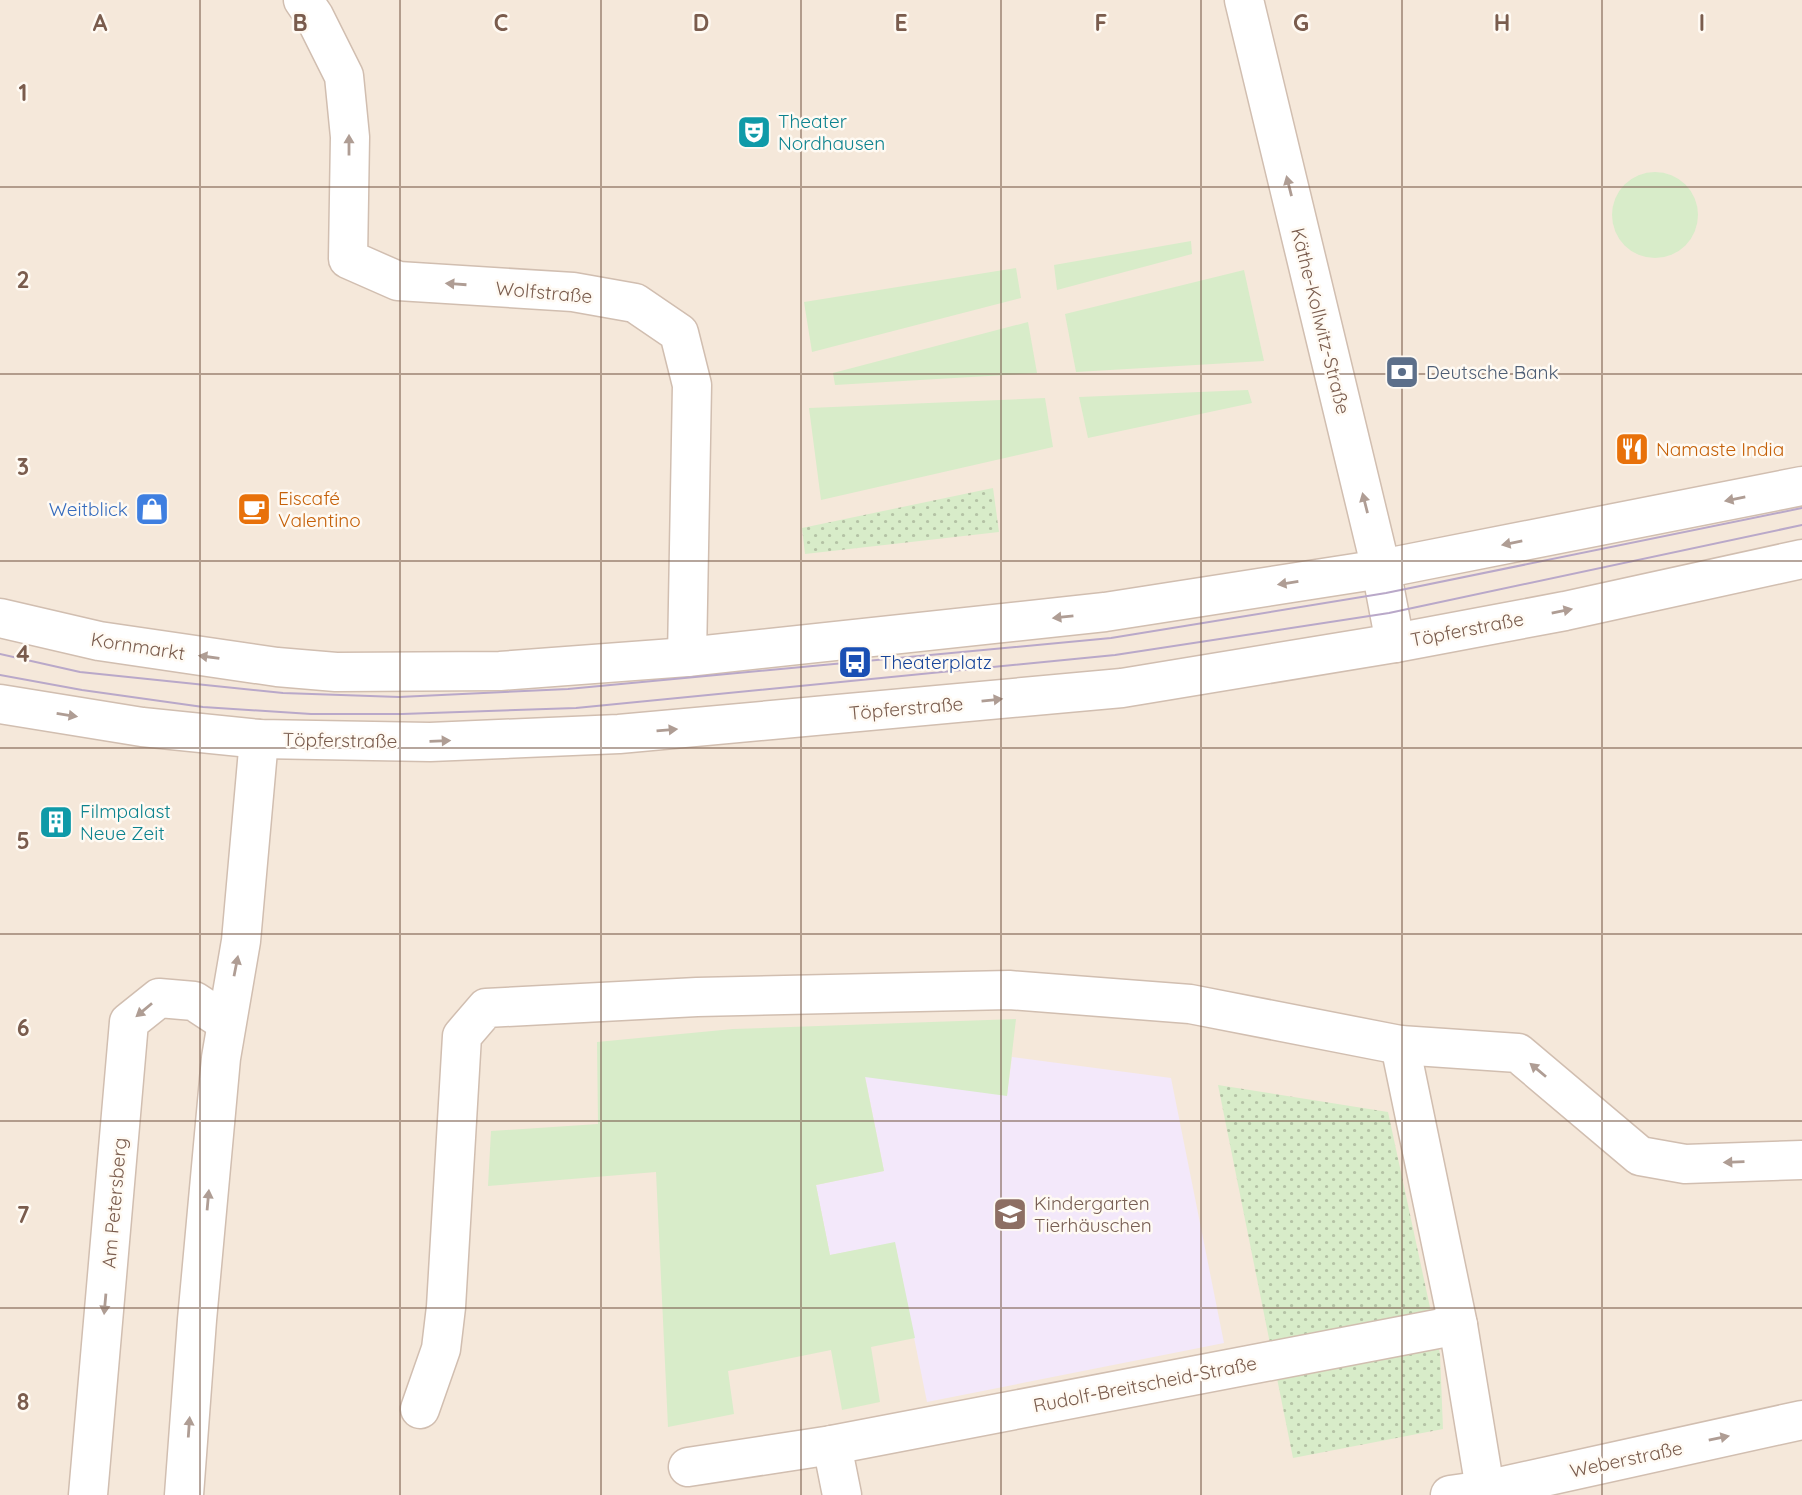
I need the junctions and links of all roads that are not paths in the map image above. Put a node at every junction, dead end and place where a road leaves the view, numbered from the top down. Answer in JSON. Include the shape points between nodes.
{"nodes":[{"id":1,"x":303,"y":0,"type":"edge"},
{"id":2,"x":1244,"y":0,"type":"edge"},
{"id":3,"x":1802,"y":486,"type":"edge"},
{"id":4,"x":1802,"y":559,"type":"edge"},
{"id":5,"x":1381,"y":569,"type":"junction"},
{"id":6,"x":0,"y":618,"type":"edge"},
{"id":7,"x":1395,"y":643,"type":"junction"},
{"id":8,"x":687,"y":657,"type":"junction"},
{"id":9,"x":0,"y":704,"type":"edge"},
{"id":10,"x":259,"y":738,"type":"junction"},
{"id":11,"x":226,"y":1022,"type":"junction"},
{"id":12,"x":1400,"y":1045,"type":"junction"},
{"id":13,"x":1802,"y":1160,"type":"edge"},
{"id":14,"x":1458,"y":1325,"type":"junction"},
{"id":15,"x":420,"y":1409,"type":"dead end"},
{"id":16,"x":1802,"y":1420,"type":"edge"},
{"id":17,"x":832,"y":1445,"type":"junction"},
{"id":18,"x":688,"y":1467,"type":"dead end"},
{"id":19,"x":1474,"y":1493,"type":"edge"},
{"id":20,"x":88,"y":1495,"type":"edge"},
{"id":21,"x":184,"y":1495,"type":"edge"},
{"id":22,"x":842,"y":1495,"type":"edge"}],
"edges":[{"from":8,"to":1,"type":"street","name":"Wolfstraße","one_way":true,"via":[[692,385],[679,333],[635,303],[573,292],[398,281],[348,259],[349,137],[344,76]]},
{"from":5,"to":2,"type":"street","name":"Käthe-Kollwitz-Straße","one_way":true},
{"from":3,"to":5,"type":"street","one_way":true},
{"from":7,"to":4,"type":"street","name":"Töpferstraße","one_way":true},
{"from":5,"to":7,"type":"street","name":"Käthe-Kollwitz-Straße"},
{"from":5,"to":8,"type":"street","one_way":true,"via":[[1105,612]]},
{"from":8,"to":6,"type":"street","name":"Kornmarkt","one_way":true,"via":[[500,671],[336,672],[99,641]]},
{"from":10,"to":7,"type":"street","name":"Töpferstraße","one_way":true,"via":[[430,742],[619,734],[1122,688]]},
{"from":9,"to":10,"type":"street","name":"Töpferstraße","one_way":true},
{"from":11,"to":10,"type":"street","one_way":true,"via":[[241,941]]},
{"from":11,"to":20,"type":"street","name":"Am Petersberg","one_way":true,"via":[[194,1001],[159,998],[130,1022]]},
{"from":21,"to":11,"type":"street","one_way":true},
{"from":13,"to":12,"type":"street","one_way":true,"via":[[1685,1164],[1640,1156],[1517,1053]]},
{"from":12,"to":14,"type":"street"},
{"from":12,"to":15,"type":"street","via":[[1190,1004],[1009,990],[697,997],[486,1008],[462,1036],[446,1307],[441,1349]]},
{"from":14,"to":17,"type":"street","name":"Rudolf-Breitscheid-Straße"},
{"from":14,"to":19,"type":"street"},
{"from":19,"to":16,"type":"street","name":"Weberstraße","one_way":true},
{"from":17,"to":18,"type":"street","name":"Rudolf-Breitscheid-Straße"},
{"from":17,"to":22,"type":"street"}]}
